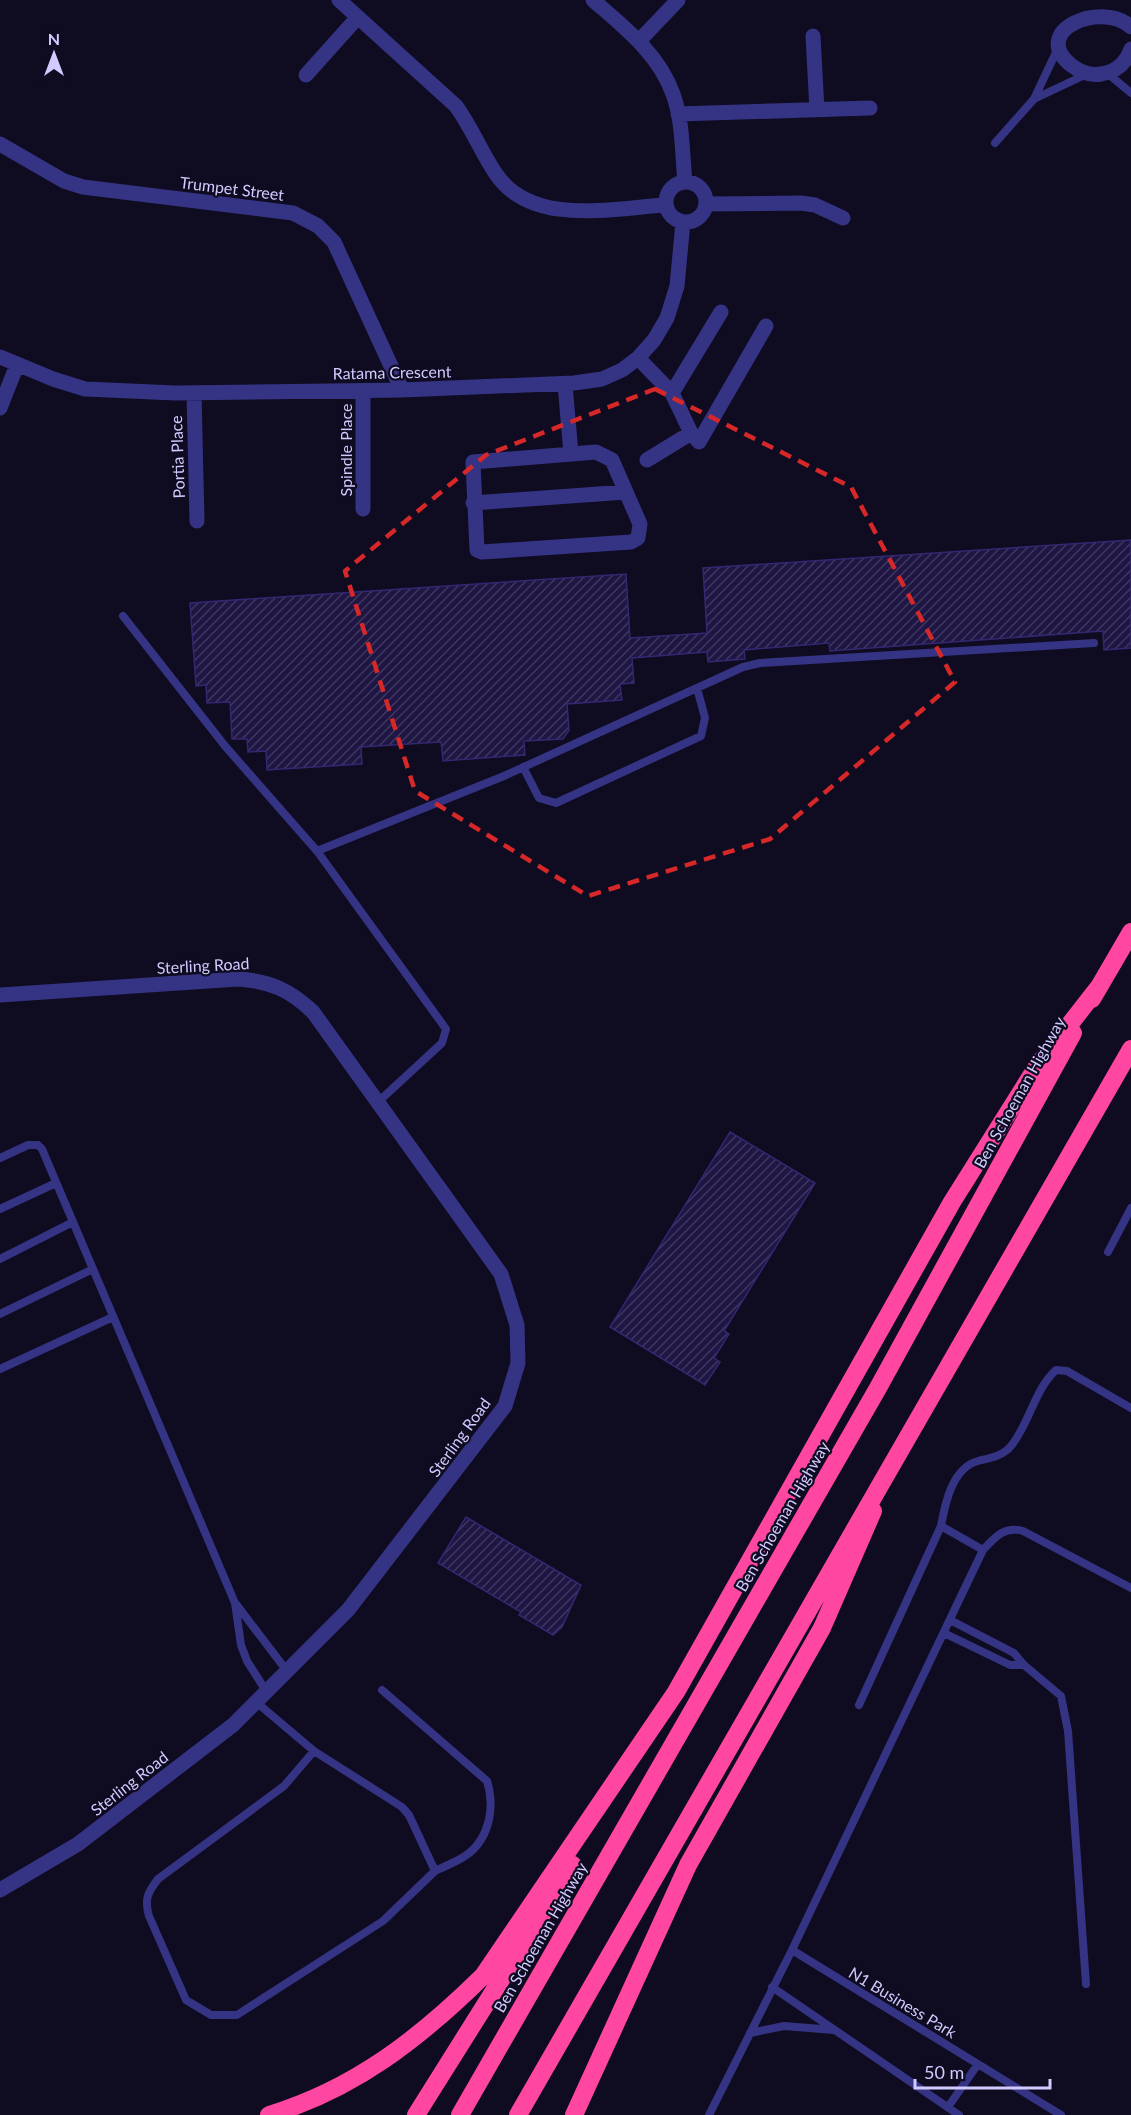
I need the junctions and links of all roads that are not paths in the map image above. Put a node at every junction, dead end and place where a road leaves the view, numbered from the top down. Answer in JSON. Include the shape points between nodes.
{"nodes":[{"id":1,"x":339,"y":0,"type":"edge"},
{"id":2,"x":593,"y":0,"type":"edge"},
{"id":3,"x":678,"y":0,"type":"edge"},
{"id":4,"x":358,"y":17,"type":"junction"},
{"id":5,"x":1128,"y":18,"type":"edge"},
{"id":6,"x":813,"y":36,"type":"dead end"},
{"id":7,"x":639,"y":42,"type":"junction"},
{"id":8,"x":1060,"y":44,"type":"junction"},
{"id":9,"x":1131,"y":50,"type":"edge"},
{"id":10,"x":1107,"y":73,"type":"junction"},
{"id":11,"x":1088,"y":74,"type":"junction"},
{"id":12,"x":306,"y":75,"type":"dead end"},
{"id":13,"x":1131,"y":93,"type":"edge"},
{"id":14,"x":1034,"y":99,"type":"junction"},
{"id":15,"x":870,"y":108,"type":"dead end"},
{"id":16,"x":817,"y":110,"type":"junction"},
{"id":17,"x":678,"y":114,"type":"junction"},
{"id":18,"x":995,"y":143,"type":"dead end"},
{"id":19,"x":0,"y":144,"type":"edge"},
{"id":20,"x":685,"y":182,"type":"junction"},
{"id":21,"x":706,"y":204,"type":"junction"},
{"id":22,"x":666,"y":205,"type":"junction"},
{"id":23,"x":843,"y":218,"type":"dead end"},
{"id":24,"x":683,"y":222,"type":"junction"},
{"id":25,"x":721,"y":312,"type":"dead end"},
{"id":26,"x":766,"y":326,"type":"dead end"},
{"id":27,"x":0,"y":357,"type":"edge"},
{"id":28,"x":638,"y":358,"type":"junction"},
{"id":29,"x":17,"y":365,"type":"junction"},
{"id":30,"x":565,"y":384,"type":"junction"},
{"id":31,"x":402,"y":390,"type":"junction"},
{"id":32,"x":363,"y":391,"type":"junction"},
{"id":33,"x":194,"y":393,"type":"junction"},
{"id":34,"x":672,"y":393,"type":"junction"},
{"id":35,"x":0,"y":408,"type":"edge"},
{"id":36,"x":691,"y":433,"type":"junction"},
{"id":37,"x":571,"y":454,"type":"junction"},
{"id":38,"x":647,"y":460,"type":"dead end"},
{"id":39,"x":626,"y":492,"type":"junction"},
{"id":40,"x":473,"y":503,"type":"junction"},
{"id":41,"x":363,"y":509,"type":"dead end"},
{"id":42,"x":197,"y":521,"type":"dead end"},
{"id":43,"x":123,"y":616,"type":"dead end"},
{"id":44,"x":1094,"y":643,"type":"dead end"},
{"id":45,"x":697,"y":688,"type":"junction"},
{"id":46,"x":523,"y":767,"type":"junction"},
{"id":47,"x":316,"y":851,"type":"junction"},
{"id":48,"x":1131,"y":932,"type":"edge"},
{"id":49,"x":1098,"y":988,"type":"junction"},
{"id":50,"x":0,"y":995,"type":"edge"},
{"id":51,"x":1131,"y":1049,"type":"edge"},
{"id":52,"x":378,"y":1102,"type":"junction"},
{"id":53,"x":0,"y":1158,"type":"edge"},
{"id":54,"x":56,"y":1183,"type":"junction"},
{"id":55,"x":1131,"y":1208,"type":"edge"},
{"id":56,"x":0,"y":1209,"type":"edge"},
{"id":57,"x":73,"y":1222,"type":"junction"},
{"id":58,"x":1108,"y":1252,"type":"dead end"},
{"id":59,"x":0,"y":1259,"type":"edge"},
{"id":60,"x":93,"y":1269,"type":"junction"},
{"id":61,"x":0,"y":1314,"type":"edge"},
{"id":62,"x":114,"y":1317,"type":"junction"},
{"id":63,"x":0,"y":1369,"type":"edge"},
{"id":64,"x":1131,"y":1408,"type":"edge"},
{"id":65,"x":883,"y":1478,"type":"junction"},
{"id":66,"x":941,"y":1526,"type":"junction"},
{"id":67,"x":983,"y":1550,"type":"junction"},
{"id":68,"x":1131,"y":1588,"type":"edge"},
{"id":69,"x":236,"y":1603,"type":"junction"},
{"id":70,"x":950,"y":1620,"type":"junction"},
{"id":71,"x":944,"y":1633,"type":"junction"},
{"id":72,"x":1024,"y":1665,"type":"junction"},
{"id":73,"x":287,"y":1671,"type":"junction"},
{"id":74,"x":382,"y":1690,"type":"dead end"},
{"id":75,"x":676,"y":1692,"type":"junction"},
{"id":76,"x":261,"y":1697,"type":"junction"},
{"id":77,"x":859,"y":1705,"type":"dead end"},
{"id":78,"x":314,"y":1751,"type":"junction"},
{"id":79,"x":435,"y":1871,"type":"junction"},
{"id":80,"x":0,"y":1890,"type":"edge"},
{"id":81,"x":792,"y":1950,"type":"junction"},
{"id":82,"x":1086,"y":1984,"type":"dead end"},
{"id":83,"x":772,"y":1987,"type":"junction"},
{"id":84,"x":835,"y":2030,"type":"junction"},
{"id":85,"x":750,"y":2032,"type":"junction"},
{"id":86,"x":978,"y":2064,"type":"junction"},
{"id":87,"x":948,"y":2107,"type":"junction"},
{"id":88,"x":269,"y":2115,"type":"edge"},
{"id":89,"x":416,"y":2115,"type":"edge"},
{"id":90,"x":460,"y":2115,"type":"edge"},
{"id":91,"x":518,"y":2115,"type":"edge"},
{"id":92,"x":574,"y":2115,"type":"edge"},
{"id":93,"x":709,"y":2115,"type":"edge"},
{"id":94,"x":959,"y":2115,"type":"edge"},
{"id":95,"x":1061,"y":2115,"type":"edge"}],
"edges":[{"from":1,"to":4,"type":"street"},
{"from":2,"to":7,"type":"street"},
{"from":3,"to":7,"type":"street"},
{"from":4,"to":12,"type":"street"},
{"from":4,"to":22,"type":"street","via":[[456,106],[497,176],[534,204],[574,210]]},
{"from":5,"to":8,"type":"street","via":[[1107,3],[1081,4],[1062,24]]},
{"from":6,"to":16,"type":"street"},
{"from":7,"to":17,"type":"street","via":[[663,72]]},
{"from":8,"to":11,"type":"street","via":[[1068,63]]},
{"from":8,"to":14,"type":"lane"},
{"from":9,"to":10,"type":"street","via":[[1121,65]]},
{"from":10,"to":11,"type":"street"},
{"from":10,"to":13,"type":"lane"},
{"from":11,"to":14,"type":"lane"},
{"from":14,"to":18,"type":"lane"},
{"from":15,"to":16,"type":"street"},
{"from":16,"to":17,"type":"street"},
{"from":17,"to":20,"type":"street"},
{"from":19,"to":31,"type":"street","name":"Trumpet Street","via":[[64,181],[82,187],[293,213],[318,226],[334,242]]},
{"from":20,"to":21,"type":"street","via":[[701,188]]},
{"from":20,"to":22,"type":"street","via":[[672,187]]},
{"from":21,"to":23,"type":"street","via":[[801,203]]},
{"from":21,"to":24,"type":"street","via":[[698,218]]},
{"from":22,"to":24,"type":"street","via":[[675,219]]},
{"from":24,"to":28,"type":"street","name":"Ratama Crescent","via":[[677,286],[667,318]]},
{"from":25,"to":34,"type":"street"},
{"from":26,"to":36,"type":"street","via":[[701,441],[696,441]]},
{"from":27,"to":29,"type":"street","name":"Ratama Crescent"},
{"from":28,"to":30,"type":"street","name":"Ratama Crescent","via":[[602,379]]},
{"from":28,"to":34,"type":"street"},
{"from":29,"to":33,"type":"street","name":"Ratama Crescent","via":[[85,389]]},
{"from":29,"to":35,"type":"street"},
{"from":30,"to":31,"type":"street","name":"Ratama Crescent"},
{"from":30,"to":37,"type":"street"},
{"from":31,"to":32,"type":"street","name":"Ratama Crescent"},
{"from":32,"to":33,"type":"street","name":"Ratama Crescent"},
{"from":32,"to":41,"type":"street","name":"Spindle Place"},
{"from":33,"to":42,"type":"street","name":"Portia Place"},
{"from":34,"to":36,"type":"street"},
{"from":36,"to":38,"type":"street"},
{"from":37,"to":39,"type":"street","via":[[596,452],[612,460]]},
{"from":37,"to":40,"type":"street","via":[[473,462]]},
{"from":39,"to":40,"type":"street"},
{"from":39,"to":40,"type":"street","via":[[640,524],[638,538],[631,542],[482,552],[475,545]]},
{"from":43,"to":47,"type":"lane","via":[[225,746]]},
{"from":44,"to":45,"type":"lane","via":[[760,663]]},
{"from":45,"to":46,"type":"lane"},
{"from":45,"to":46,"type":"lane","via":[[705,718],[701,736],[616,777],[556,803],[539,798]]},
{"from":46,"to":47,"type":"lane"},
{"from":47,"to":52,"type":"lane","via":[[446,1029],[442,1043]]},
{"from":48,"to":49,"type":"highway","name":"Ben Schoeman Highway"},
{"from":49,"to":75,"type":"highway","via":[[1038,1065],[952,1202]]},
{"from":49,"to":90,"type":"highway","name":"Ben Schoeman Highway","via":[[878,1388]]},
{"from":50,"to":52,"type":"street","name":"Sterling Road","via":[[259,980],[294,994],[313,1012]]},
{"from":51,"to":65,"type":"highway"},
{"from":52,"to":73,"type":"street","name":"Sterling Road","via":[[501,1274],[517,1325],[518,1363],[505,1406],[473,1452],[348,1610]]},
{"from":53,"to":54,"type":"lane","via":[[28,1145],[38,1145]]},
{"from":54,"to":56,"type":"lane"},
{"from":54,"to":57,"type":"lane"},
{"from":55,"to":58,"type":"lane"},
{"from":57,"to":59,"type":"lane"},
{"from":57,"to":60,"type":"lane"},
{"from":60,"to":61,"type":"lane"},
{"from":60,"to":62,"type":"lane"},
{"from":62,"to":63,"type":"lane"},
{"from":62,"to":69,"type":"lane"},
{"from":64,"to":66,"type":"lane","via":[[1067,1371],[1056,1370],[1046,1378],[1011,1446],[964,1470],[946,1498]]},
{"from":65,"to":91,"type":"highway"},
{"from":65,"to":92,"type":"highway","via":[[868,1527],[822,1628],[688,1865]]},
{"from":66,"to":67,"type":"lane"},
{"from":66,"to":77,"type":"lane"},
{"from":67,"to":68,"type":"lane","via":[[998,1534],[1023,1531]]},
{"from":67,"to":70,"type":"lane"},
{"from":69,"to":73,"type":"lane"},
{"from":69,"to":76,"type":"lane","via":[[241,1646]]},
{"from":70,"to":71,"type":"lane"},
{"from":70,"to":72,"type":"lane","via":[[1014,1653]]},
{"from":71,"to":72,"type":"lane","via":[[1010,1665]]},
{"from":71,"to":81,"type":"lane"},
{"from":72,"to":82,"type":"lane","via":[[1061,1696],[1066,1710]]},
{"from":73,"to":76,"type":"street","name":"Sterling Road"},
{"from":74,"to":79,"type":"lane","via":[[487,1781],[491,1792],[493,1803],[479,1841],[468,1854]]},
{"from":75,"to":88,"type":"highway","via":[[483,1976],[442,2016],[380,2065]]},
{"from":75,"to":89,"type":"highway","via":[[635,1770]]},
{"from":76,"to":78,"type":"lane"},
{"from":76,"to":80,"type":"street","name":"Sterling Road","via":[[233,1725],[78,1844]]},
{"from":78,"to":79,"type":"lane","via":[[402,1808]]},
{"from":78,"to":79,"type":"lane","via":[[284,1786],[158,1879],[147,1893],[149,1916],[186,2000],[211,2015],[237,2015],[383,1922]]},
{"from":81,"to":83,"type":"lane"},
{"from":81,"to":86,"type":"lane","name":"N1 Business Park"},
{"from":83,"to":84,"type":"lane"},
{"from":83,"to":85,"type":"lane"},
{"from":84,"to":85,"type":"lane","via":[[784,2026]]},
{"from":84,"to":87,"type":"lane"},
{"from":85,"to":93,"type":"lane"},
{"from":86,"to":87,"type":"lane"},
{"from":86,"to":95,"type":"lane","name":"N1 Business Park"},
{"from":87,"to":94,"type":"lane"}]}
